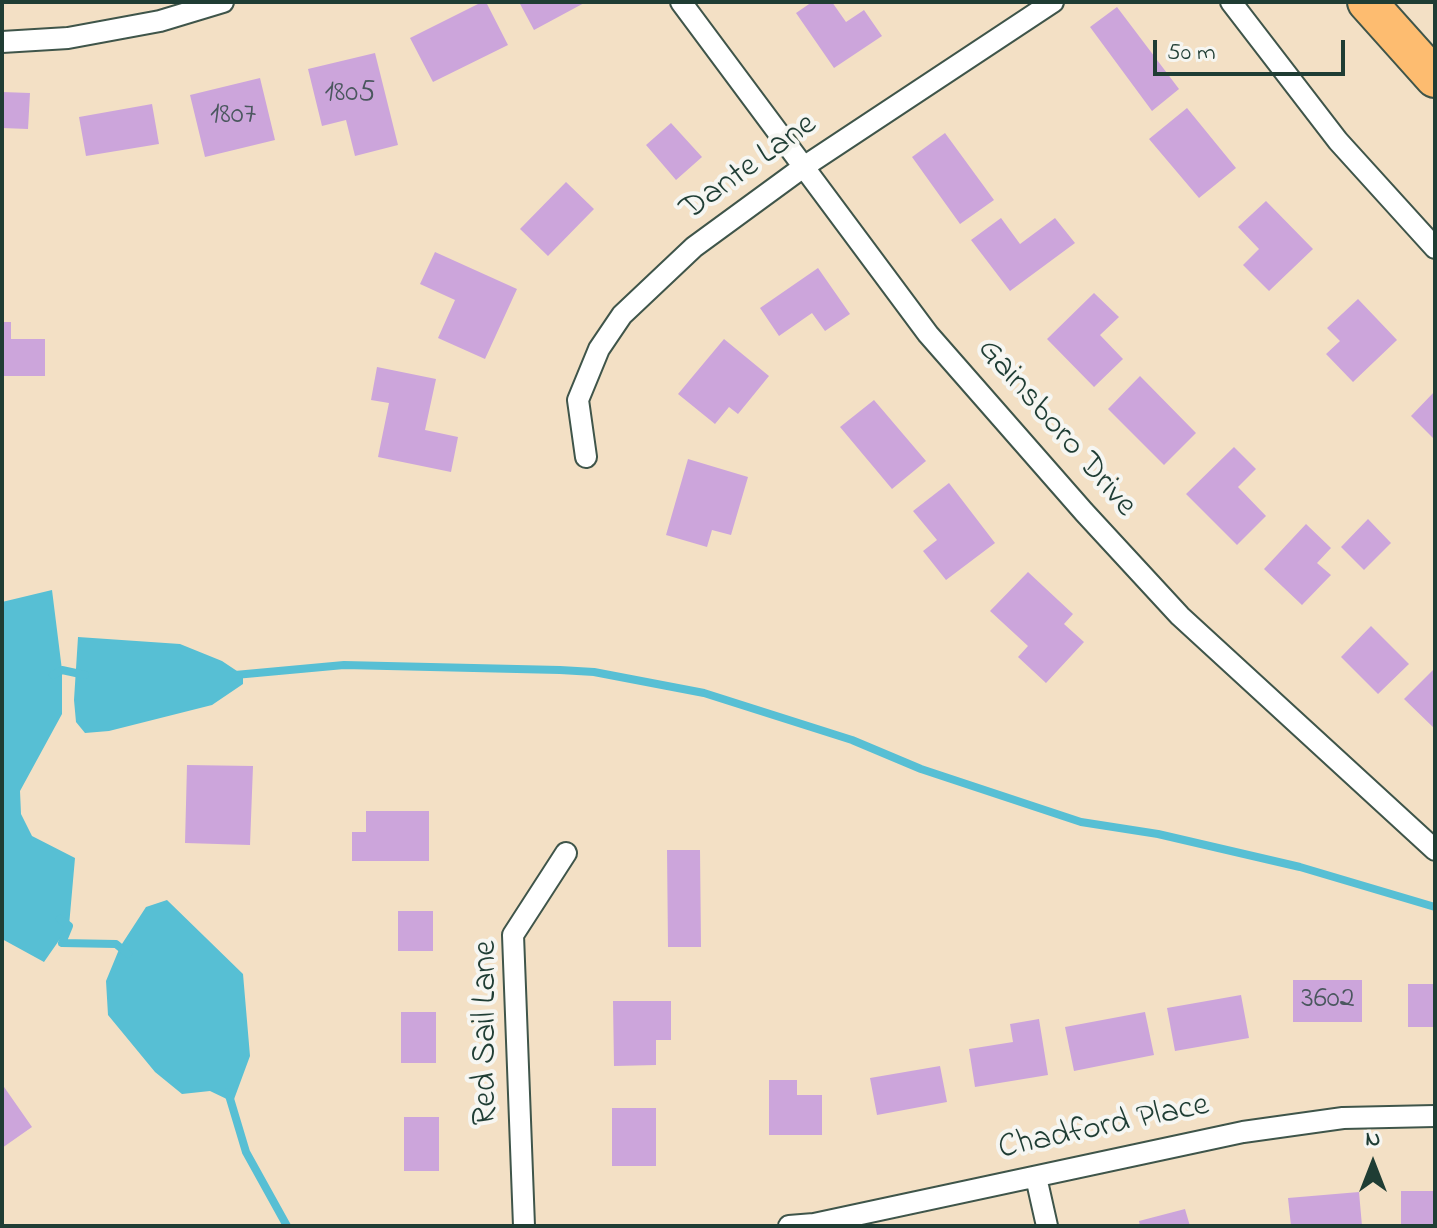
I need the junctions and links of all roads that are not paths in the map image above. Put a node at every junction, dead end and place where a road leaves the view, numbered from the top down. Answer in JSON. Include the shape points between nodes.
{"nodes":[{"id":1,"x":223,"y":2,"type":"edge"},
{"id":2,"x":681,"y":2,"type":"edge"},
{"id":3,"x":1053,"y":2,"type":"edge"},
{"id":4,"x":1231,"y":2,"type":"edge"},
{"id":5,"x":1367,"y":2,"type":"edge"},
{"id":6,"x":2,"y":42,"type":"edge"},
{"id":7,"x":1435,"y":78,"type":"edge"},
{"id":8,"x":802,"y":168,"type":"junction"},
{"id":9,"x":1435,"y":248,"type":"edge"},
{"id":10,"x":586,"y":457,"type":"dead end"},
{"id":11,"x":1435,"y":850,"type":"edge"},
{"id":12,"x":566,"y":853,"type":"dead end"},
{"id":13,"x":1435,"y":1116,"type":"edge"},
{"id":14,"x":1036,"y":1177,"type":"junction"},
{"id":15,"x":524,"y":1226,"type":"edge"},
{"id":16,"x":789,"y":1226,"type":"edge"},
{"id":17,"x":1047,"y":1226,"type":"edge"}],
"edges":[{"from":1,"to":6,"type":"street","via":[[129,27]]},
{"from":2,"to":8,"type":"street","name":"Gainsboro Drive"},
{"from":3,"to":8,"type":"street","name":"Dante Lane"},
{"from":4,"to":9,"type":"street","via":[[1338,141]]},
{"from":5,"to":7,"type":"highway"},
{"from":8,"to":10,"type":"street","name":"Dante Lane","via":[[694,247],[622,315],[599,349],[578,400]]},
{"from":8,"to":11,"type":"street","name":"Gainsboro Drive","via":[[928,334],[1180,616]]},
{"from":12,"to":15,"type":"street","name":"Red Sail Lane","via":[[513,935]]},
{"from":13,"to":14,"type":"street","name":"Chadford Place","via":[[1343,1118],[1243,1132]]},
{"from":14,"to":16,"type":"street","name":"Chadford Place"},
{"from":14,"to":17,"type":"street"}]}
